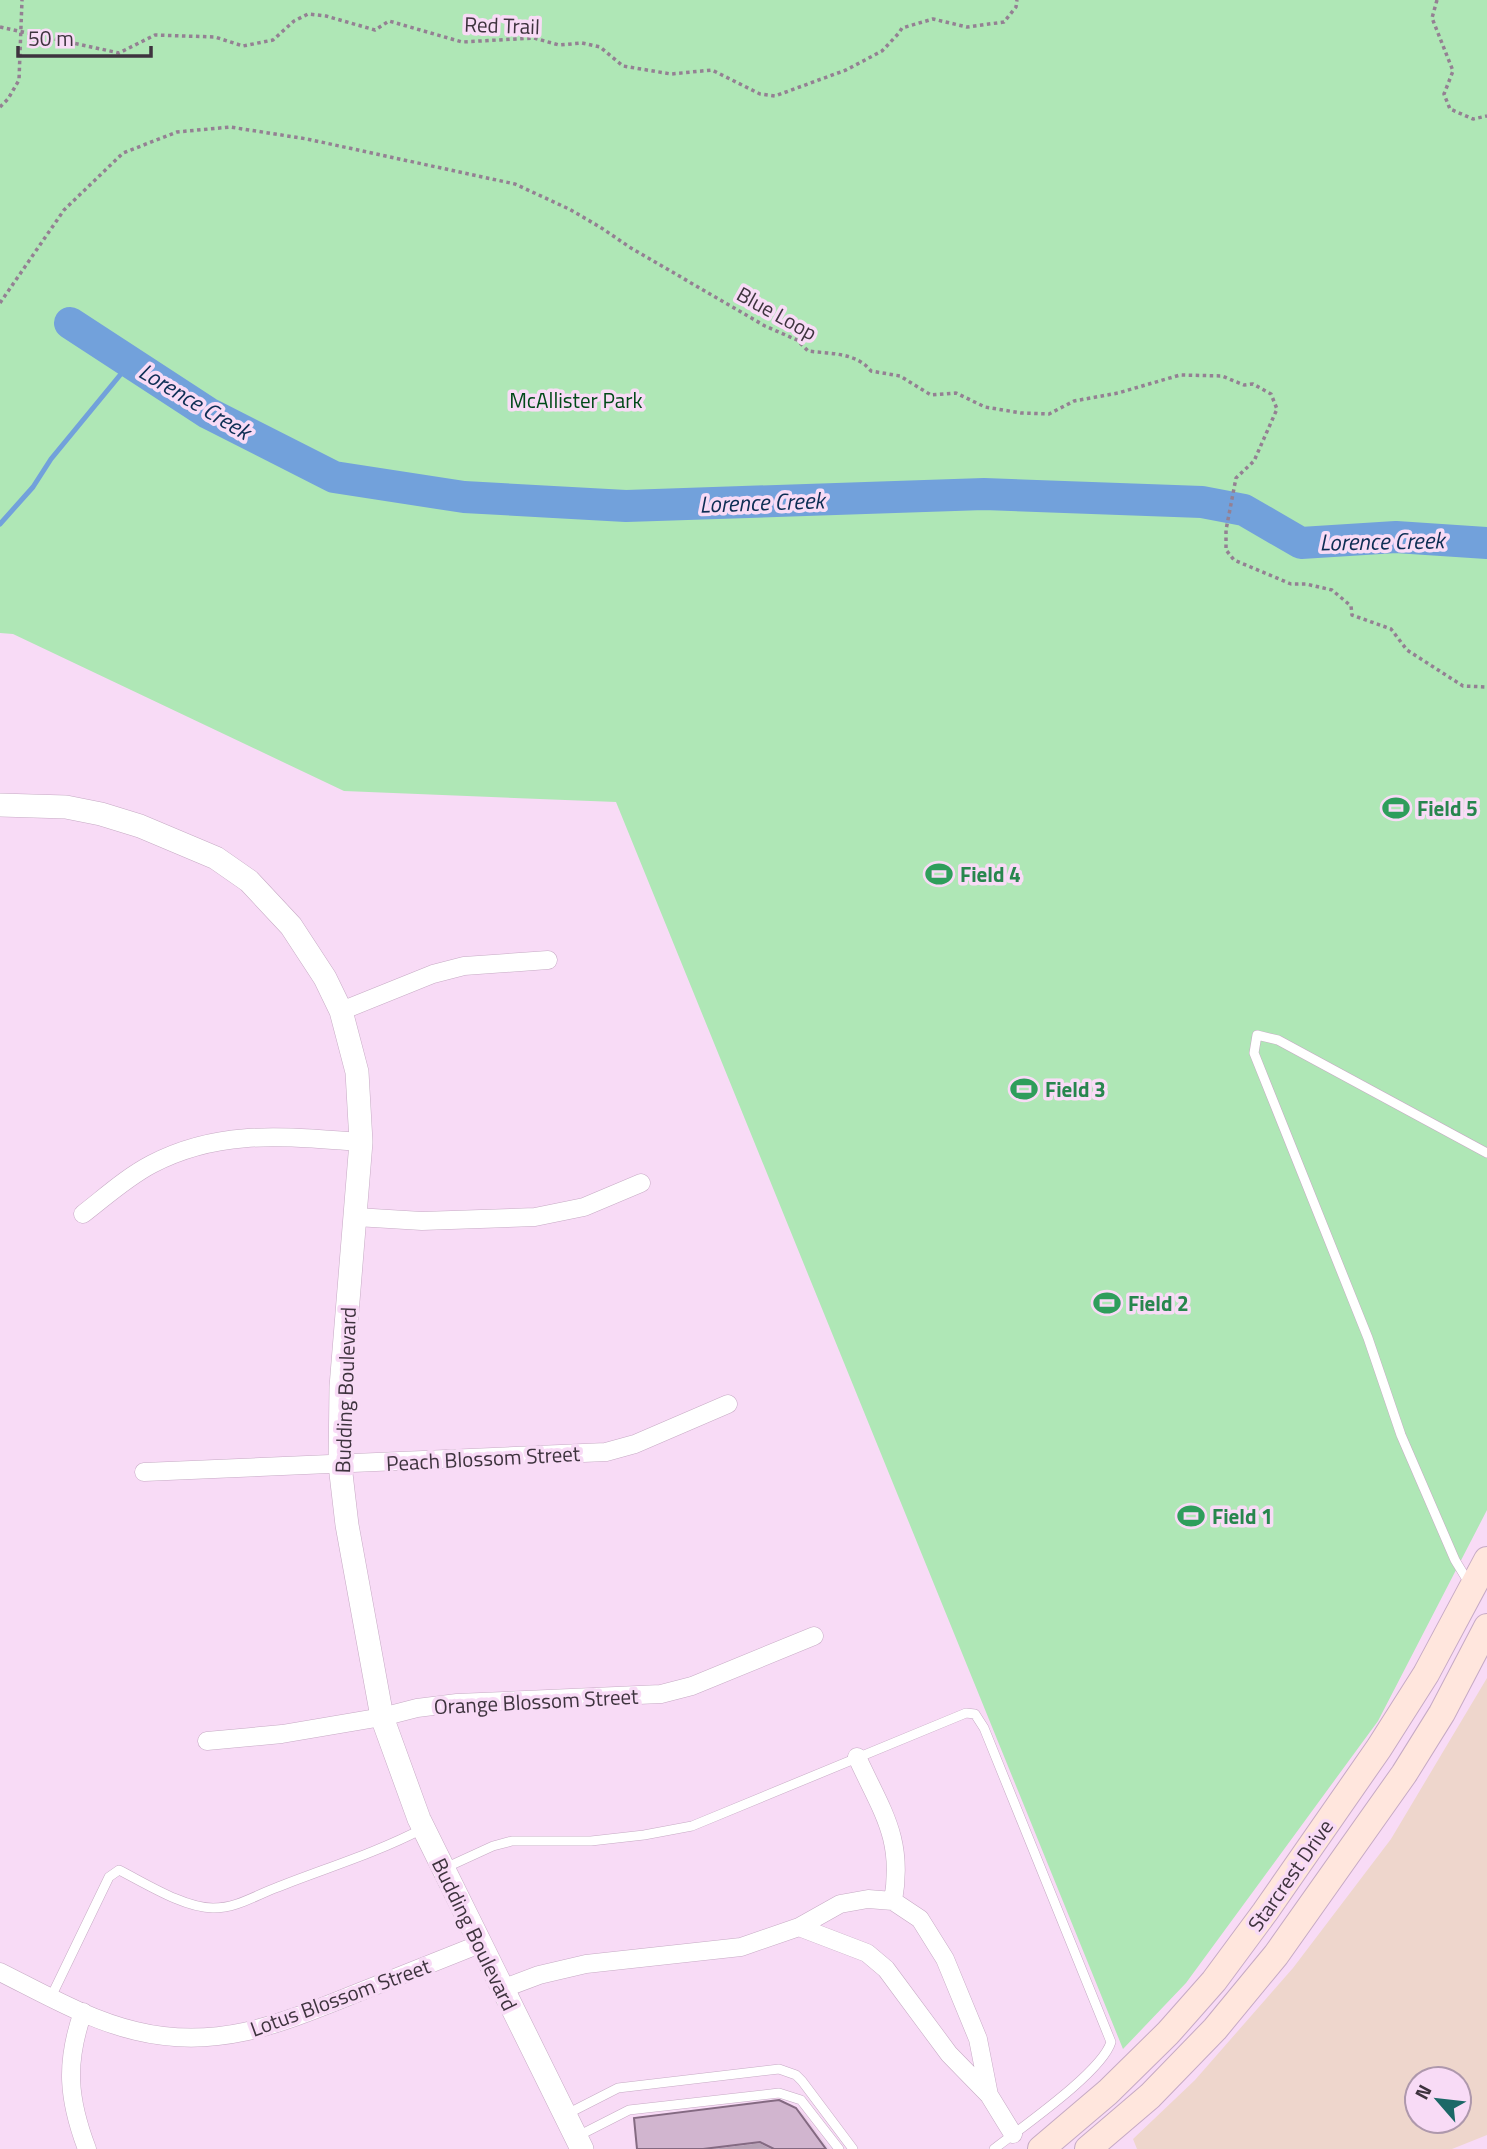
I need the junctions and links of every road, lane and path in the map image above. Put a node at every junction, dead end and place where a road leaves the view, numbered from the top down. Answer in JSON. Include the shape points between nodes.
{"nodes":[{"id":1,"x":22,"y":0,"type":"edge"},
{"id":2,"x":1017,"y":0,"type":"edge"},
{"id":3,"x":1437,"y":0,"type":"edge"},
{"id":4,"x":0,"y":27,"type":"edge"},
{"id":5,"x":20,"y":32,"type":"junction"},
{"id":6,"x":0,"y":107,"type":"edge"},
{"id":7,"x":1487,"y":116,"type":"edge"},
{"id":8,"x":0,"y":303,"type":"edge"},
{"id":9,"x":1487,"y":687,"type":"edge"},
{"id":10,"x":0,"y":806,"type":"edge"},
{"id":11,"x":548,"y":960,"type":"dead end"},
{"id":12,"x":341,"y":1011,"type":"junction"},
{"id":13,"x":361,"y":1142,"type":"junction"},
{"id":14,"x":1487,"y":1153,"type":"edge"},
{"id":15,"x":641,"y":1183,"type":"dead end"},
{"id":16,"x":83,"y":1214,"type":"dead end"},
{"id":17,"x":356,"y":1217,"type":"junction"},
{"id":18,"x":728,"y":1404,"type":"dead end"},
{"id":19,"x":340,"y":1465,"type":"junction"},
{"id":20,"x":144,"y":1472,"type":"dead end"},
{"id":21,"x":1487,"y":1560,"type":"edge"},
{"id":22,"x":1472,"y":1588,"type":"junction"},
{"id":23,"x":1487,"y":1627,"type":"edge"},
{"id":24,"x":814,"y":1636,"type":"dead end"},
{"id":25,"x":382,"y":1717,"type":"junction"},
{"id":26,"x":207,"y":1741,"type":"dead end"},
{"id":27,"x":857,"y":1757,"type":"junction"},
{"id":28,"x":423,"y":1828,"type":"junction"},
{"id":29,"x":443,"y":1869,"type":"junction"},
{"id":30,"x":893,"y":1901,"type":"junction"},
{"id":31,"x":1265,"y":1912,"type":"junction"},
{"id":32,"x":799,"y":1927,"type":"junction"},
{"id":33,"x":480,"y":1944,"type":"junction"},
{"id":34,"x":0,"y":1972,"type":"edge"},
{"id":35,"x":502,"y":1989,"type":"junction"},
{"id":36,"x":51,"y":1997,"type":"junction"},
{"id":37,"x":83,"y":2012,"type":"junction"},
{"id":38,"x":1215,"y":2029,"type":"junction"},
{"id":39,"x":989,"y":2095,"type":"junction"},
{"id":40,"x":565,"y":2115,"type":"junction"},
{"id":41,"x":1013,"y":2134,"type":"junction"},
{"id":42,"x":579,"y":2143,"type":"edge"},
{"id":43,"x":87,"y":2149,"type":"edge"},
{"id":44,"x":839,"y":2149,"type":"edge"},
{"id":45,"x":853,"y":2149,"type":"edge"},
{"id":46,"x":994,"y":2149,"type":"edge"},
{"id":47,"x":1041,"y":2149,"type":"edge"},
{"id":48,"x":1088,"y":2149,"type":"edge"}],
"edges":[{"from":1,"to":5,"type":"path"},
{"from":2,"to":5,"type":"path","name":"Red Trail","via":[[1004,22],[967,27],[933,19],[902,28],[882,51],[858,64],[775,96],[760,94],[712,70],[671,74],[623,66],[600,47],[582,43],[559,46],[534,38],[462,42],[389,21],[375,30],[308,14],[273,40],[243,46],[215,37],[155,35],[119,53]]},
{"from":3,"to":7,"type":"path","via":[[1432,18],[1453,71],[1444,94],[1450,109],[1474,119]]},
{"from":4,"to":5,"type":"path","name":"Red Trail"},
{"from":5,"to":6,"type":"path","via":[[19,80]]},
{"from":8,"to":9,"type":"path","name":"Blue Loop","via":[[64,210],[123,153],[177,132],[230,127],[515,184],[569,209],[765,326],[797,340],[808,351],[852,357],[871,371],[900,376],[931,395],[956,393],[985,407],[1049,414],[1074,401],[1180,375],[1222,376],[1253,384],[1271,394],[1277,409],[1254,461],[1236,478],[1226,550],[1234,560],[1291,584],[1332,590],[1351,606],[1352,615],[1391,629],[1407,649],[1455,681]]},
{"from":10,"to":12,"type":"street","name":"Budding Boulevard","via":[[66,807],[101,814],[216,858],[249,881],[291,926]]},
{"from":11,"to":12,"type":"street","via":[[464,966]]},
{"from":12,"to":13,"type":"street","name":"Budding Boulevard","via":[[358,1072]]},
{"from":13,"to":16,"type":"street","via":[[267,1136],[196,1146],[150,1165]]},
{"from":13,"to":17,"type":"street","name":"Budding Boulevard"},
{"from":14,"to":22,"type":"lane","via":[[1278,1040],[1258,1035],[1254,1054],[1368,1338],[1401,1435],[1455,1560]]},
{"from":15,"to":17,"type":"street","via":[[584,1207],[535,1217],[422,1221]]},
{"from":17,"to":19,"type":"street","name":"Budding Boulevard","via":[[341,1387]]},
{"from":18,"to":19,"type":"street","name":"Peach Blossom Street","via":[[606,1452]]},
{"from":19,"to":20,"type":"street","name":"Peach Blossom Street"},
{"from":19,"to":25,"type":"street","name":"Budding Boulevard"},
{"from":21,"to":22,"type":"main road","name":"Starcrest Drive"},
{"from":22,"to":31,"type":"main road","name":"Starcrest Drive","via":[[1379,1748]]},
{"from":23,"to":38,"type":"main road","name":"Starcrest Drive","via":[[1404,1774],[1276,1955]]},
{"from":24,"to":25,"type":"street","name":"Orange Blossom Street","via":[[692,1686],[661,1694],[457,1703]]},
{"from":25,"to":26,"type":"street","name":"Orange Blossom Street"},
{"from":25,"to":28,"type":"street","name":"Budding Boulevard"},
{"from":27,"to":29,"type":"lane","via":[[692,1826],[591,1841],[512,1841]]},
{"from":27,"to":30,"type":"street","via":[[895,1843],[898,1866]]},
{"from":27,"to":41,"type":"lane","via":[[966,1713],[975,1714],[984,1728],[1111,2042],[1094,2069]]},
{"from":28,"to":29,"type":"street","name":"Budding Boulevard"},
{"from":28,"to":36,"type":"lane","via":[[234,1906],[210,1908],[185,1902],[119,1870],[108,1877]]},
{"from":29,"to":33,"type":"street","name":"Budding Boulevard"},
{"from":30,"to":32,"type":"street","via":[[840,1904]]},
{"from":30,"to":39,"type":"street","via":[[920,1919],[945,1959],[978,2039]]},
{"from":31,"to":38,"type":"main road","via":[[1259,1949],[1224,1994]]},
{"from":31,"to":47,"type":"main road","name":"Starcrest Drive","via":[[1168,2033]]},
{"from":32,"to":35,"type":"street","via":[[741,1947],[586,1964]]},
{"from":32,"to":39,"type":"street","via":[[867,1953],[886,1969],[949,2054]]},
{"from":33,"to":35,"type":"street","name":"Budding Boulevard"},
{"from":33,"to":37,"type":"street","name":"Lotus Blossom Street","via":[[286,2021],[238,2035],[160,2036]]},
{"from":34,"to":36,"type":"street","name":"Lotus Blossom Street"},
{"from":35,"to":40,"type":"street","name":"Budding Boulevard"},
{"from":36,"to":37,"type":"street","name":"Lotus Blossom Street"},
{"from":37,"to":43,"type":"street","via":[[69,2069],[71,2100]]},
{"from":38,"to":48,"type":"main road","name":"Starcrest Drive","via":[[1150,2096]]},
{"from":39,"to":41,"type":"street"},
{"from":40,"to":42,"type":"street","name":"Budding Boulevard"},
{"from":40,"to":45,"type":"lane","via":[[618,2088],[779,2069],[802,2081]]},
{"from":41,"to":46,"type":"lane"},
{"from":42,"to":44,"type":"lane","via":[[629,2110],[779,2092],[801,2101]]}]}
